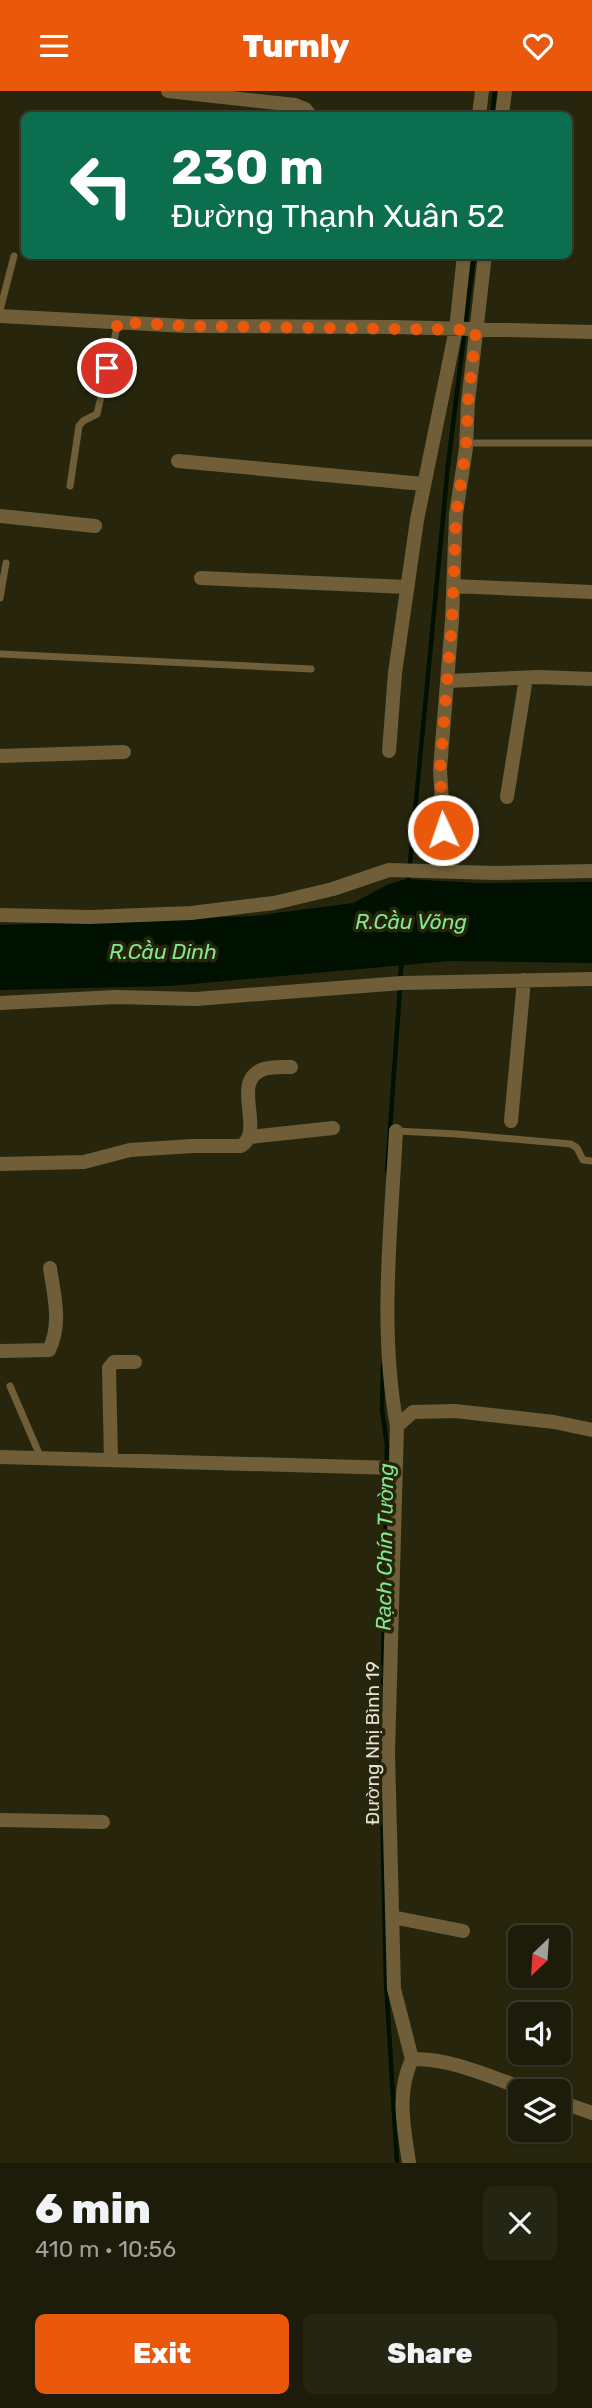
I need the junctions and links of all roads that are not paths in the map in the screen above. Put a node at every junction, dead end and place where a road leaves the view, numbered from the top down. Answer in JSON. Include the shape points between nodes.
{"nodes":[{"id":1,"x":168,"y":91,"type":"edge"},
{"id":2,"x":482,"y":91,"type":"edge"},
{"id":3,"x":505,"y":91,"type":"edge"},
{"id":4,"x":307,"y":112,"type":"edge"},
{"id":5,"x":479,"y":112,"type":"edge"},
{"id":6,"x":502,"y":112,"type":"edge"},
{"id":7,"x":13,"y":256,"type":"dead end"},
{"id":8,"x":464,"y":259,"type":"edge"},
{"id":9,"x":485,"y":259,"type":"edge"},
{"id":10,"x":0,"y":310,"type":"edge"},
{"id":11,"x":0,"y":316,"type":"edge"},
{"id":12,"x":118,"y":322,"type":"junction"},
{"id":13,"x":456,"y":329,"type":"junction"},
{"id":14,"x":476,"y":330,"type":"junction"},
{"id":15,"x":592,"y":332,"type":"edge"},
{"id":16,"x":466,"y":443,"type":"junction"},
{"id":17,"x":592,"y":443,"type":"edge"},
{"id":18,"x":178,"y":461,"type":"dead end"},
{"id":19,"x":423,"y":484,"type":"junction"},
{"id":20,"x":71,"y":486,"type":"dead end"},
{"id":21,"x":0,"y":516,"type":"edge"},
{"id":22,"x":95,"y":526,"type":"dead end"},
{"id":23,"x":6,"y":563,"type":"dead end"},
{"id":24,"x":201,"y":578,"type":"dead end"},
{"id":25,"x":453,"y":586,"type":"junction"},
{"id":26,"x":407,"y":587,"type":"junction"},
{"id":27,"x":592,"y":592,"type":"edge"},
{"id":28,"x":0,"y":598,"type":"edge"},
{"id":29,"x":0,"y":654,"type":"edge"},
{"id":30,"x":311,"y":669,"type":"dead end"},
{"id":31,"x":526,"y":678,"type":"junction"},
{"id":32,"x":592,"y":679,"type":"edge"},
{"id":33,"x":448,"y":681,"type":"junction"},
{"id":34,"x":124,"y":751,"type":"dead end"},
{"id":35,"x":389,"y":751,"type":"dead end"},
{"id":36,"x":0,"y":756,"type":"edge"},
{"id":37,"x":508,"y":797,"type":"dead end"},
{"id":38,"x":446,"y":871,"type":"junction"},
{"id":39,"x":592,"y":871,"type":"edge"},
{"id":40,"x":0,"y":915,"type":"edge"},
{"id":41,"x":592,"y":979,"type":"edge"},
{"id":42,"x":524,"y":980,"type":"junction"},
{"id":43,"x":0,"y":1003,"type":"edge"},
{"id":44,"x":291,"y":1067,"type":"dead end"},
{"id":45,"x":512,"y":1121,"type":"dead end"},
{"id":46,"x":333,"y":1128,"type":"dead end"},
{"id":47,"x":396,"y":1131,"type":"joint"},
{"id":48,"x":250,"y":1137,"type":"junction"},
{"id":49,"x":592,"y":1161,"type":"edge"},
{"id":50,"x":0,"y":1164,"type":"edge"},
{"id":51,"x":50,"y":1268,"type":"dead end"},
{"id":52,"x":0,"y":1351,"type":"edge"},
{"id":53,"x":135,"y":1362,"type":"dead end"},
{"id":54,"x":10,"y":1386,"type":"dead end"},
{"id":55,"x":397,"y":1426,"type":"junction"},
{"id":56,"x":592,"y":1430,"type":"edge"},
{"id":57,"x":0,"y":1457,"type":"edge"},
{"id":58,"x":41,"y":1458,"type":"junction"},
{"id":59,"x":111,"y":1460,"type":"junction"},
{"id":60,"x":395,"y":1468,"type":"junction"},
{"id":61,"x":0,"y":1820,"type":"edge"},
{"id":62,"x":103,"y":1822,"type":"dead end"},
{"id":63,"x":392,"y":1917,"type":"junction"},
{"id":64,"x":463,"y":1931,"type":"dead end"},
{"id":65,"x":412,"y":2059,"type":"junction"},
{"id":66,"x":508,"y":2083,"type":"edge"},
{"id":67,"x":571,"y":2106,"type":"edge"},
{"id":68,"x":592,"y":2113,"type":"edge"},
{"id":69,"x":409,"y":2163,"type":"edge"}],
"edges":[{"from":1,"to":4,"type":"street","via":[[295,105]]},
{"from":2,"to":5,"type":"street"},
{"from":3,"to":6,"type":"street"},
{"from":7,"to":10,"type":"lane"},
{"from":8,"to":13,"type":"street"},
{"from":9,"to":14,"type":"street"},
{"from":11,"to":12,"type":"street"},
{"from":12,"to":13,"type":"street"},
{"from":12,"to":20,"type":"lane","via":[[97,414],[79,426]]},
{"from":13,"to":14,"type":"street"},
{"from":13,"to":19,"type":"street"},
{"from":14,"to":15,"type":"street"},
{"from":14,"to":16,"type":"street"},
{"from":16,"to":17,"type":"lane"},
{"from":16,"to":25,"type":"street"},
{"from":18,"to":19,"type":"street"},
{"from":19,"to":26,"type":"street"},
{"from":21,"to":22,"type":"street"},
{"from":23,"to":28,"type":"lane"},
{"from":24,"to":26,"type":"street"},
{"from":25,"to":27,"type":"street"},
{"from":25,"to":33,"type":"street"},
{"from":26,"to":35,"type":"street"},
{"from":29,"to":30,"type":"lane"},
{"from":31,"to":32,"type":"street"},
{"from":31,"to":33,"type":"street"},
{"from":31,"to":37,"type":"street"},
{"from":33,"to":38,"type":"street","via":[[440,769]]},
{"from":34,"to":36,"type":"street"},
{"from":38,"to":39,"type":"street"},
{"from":38,"to":40,"type":"street","via":[[389,870],[274,903],[191,913]]},
{"from":41,"to":42,"type":"street"},
{"from":42,"to":43,"type":"street","via":[[196,999],[116,997]]},
{"from":42,"to":45,"type":"street"},
{"from":44,"to":48,"type":"street","via":[[262,1069],[250,1081]]},
{"from":46,"to":48,"type":"street"},
{"from":47,"to":49,"type":"lane","via":[[570,1144],[577,1147],[583,1160]]},
{"from":47,"to":55,"type":"street","name":"Đường Nhị Bình 19","via":[[388,1295],[390,1390]]},
{"from":48,"to":50,"type":"street","via":[[241,1146],[130,1150],[84,1162]]},
{"from":51,"to":52,"type":"street","via":[[57,1311],[55,1339],[49,1350]]},
{"from":53,"to":59,"type":"street","via":[[114,1362],[108,1368]]},
{"from":54,"to":58,"type":"lane"},
{"from":55,"to":56,"type":"street","via":[[413,1412],[455,1411]]},
{"from":55,"to":60,"type":"street","name":"Đường Nhị Bình 19"},
{"from":57,"to":58,"type":"street"},
{"from":58,"to":59,"type":"street"},
{"from":59,"to":60,"type":"street"},
{"from":60,"to":63,"type":"street","name":"Đường Nhị Bình 19","via":[[388,1753]]},
{"from":61,"to":62,"type":"street"},
{"from":63,"to":64,"type":"street"},
{"from":63,"to":65,"type":"street","name":"Đường Nhị Bình 19","via":[[394,1989]]},
{"from":65,"to":66,"type":"street","via":[[462,2067]]},
{"from":65,"to":69,"type":"street","via":[[401,2100]]},
{"from":67,"to":68,"type":"street"}]}
